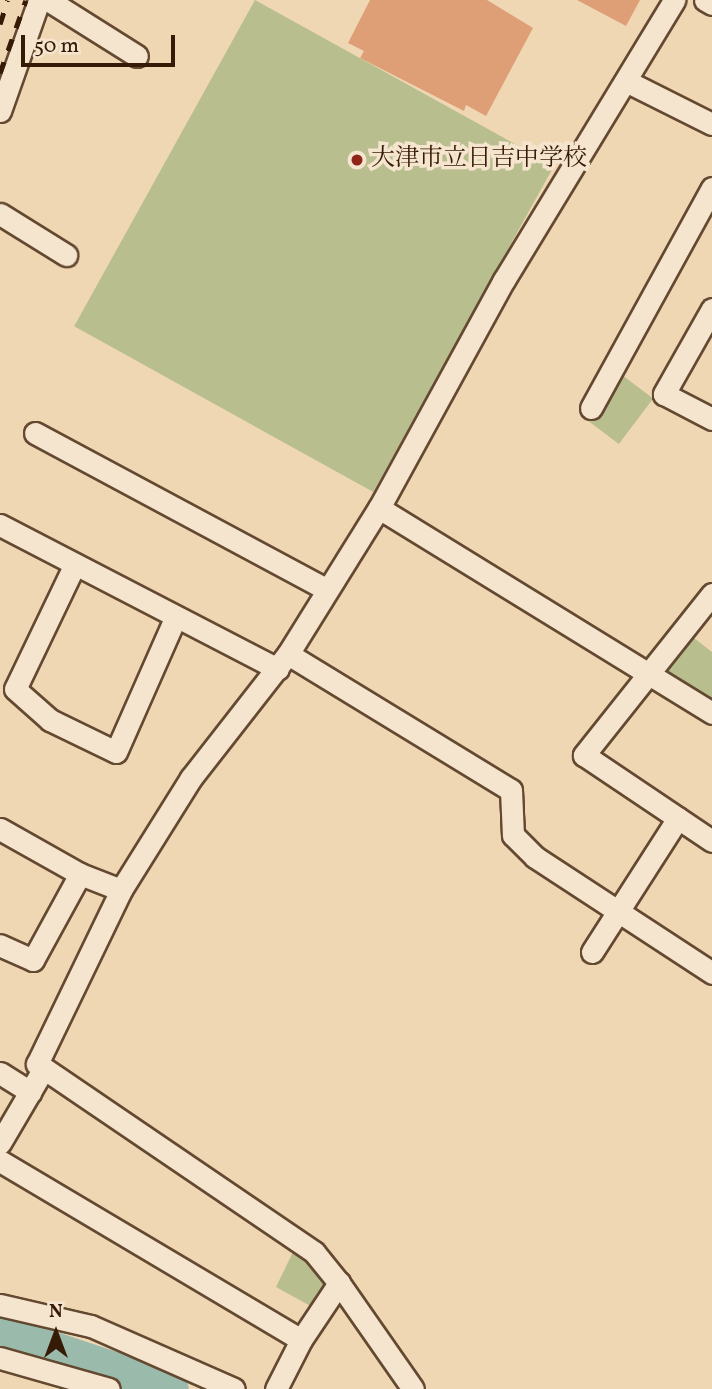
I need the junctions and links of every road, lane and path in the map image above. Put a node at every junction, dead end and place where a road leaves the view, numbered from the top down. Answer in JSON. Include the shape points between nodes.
{"nodes":[{"id":1,"x":39,"y":0,"type":"edge"},
{"id":2,"x":48,"y":0,"type":"edge"},
{"id":3,"x":674,"y":0,"type":"edge"},
{"id":4,"x":705,"y":0,"type":"edge"},
{"id":5,"x":712,"y":4,"type":"edge"},
{"id":6,"x":137,"y":57,"type":"dead end"},
{"id":7,"x":628,"y":82,"type":"junction"},
{"id":8,"x":0,"y":111,"type":"edge"},
{"id":9,"x":712,"y":124,"type":"edge"},
{"id":10,"x":712,"y":188,"type":"edge"},
{"id":11,"x":0,"y":215,"type":"edge"},
{"id":12,"x":66,"y":255,"type":"dead end"},
{"id":13,"x":712,"y":309,"type":"edge"},
{"id":14,"x":591,"y":408,"type":"dead end"},
{"id":15,"x":712,"y":419,"type":"edge"},
{"id":16,"x":34,"y":433,"type":"dead end"},
{"id":17,"x":379,"y":508,"type":"junction"},
{"id":18,"x":0,"y":525,"type":"edge"},
{"id":19,"x":74,"y":566,"type":"junction"},
{"id":20,"x":326,"y":589,"type":"junction"},
{"id":21,"x":712,"y":594,"type":"edge"},
{"id":22,"x":175,"y":618,"type":"junction"},
{"id":23,"x":283,"y":661,"type":"junction"},
{"id":24,"x":650,"y":671,"type":"junction"},
{"id":25,"x":712,"y":713,"type":"edge"},
{"id":26,"x":678,"y":818,"type":"junction"},
{"id":27,"x":0,"y":829,"type":"edge"},
{"id":28,"x":712,"y":841,"type":"edge"},
{"id":29,"x":80,"y":874,"type":"junction"},
{"id":30,"x":121,"y":890,"type":"junction"},
{"id":31,"x":618,"y":912,"type":"junction"},
{"id":32,"x":0,"y":945,"type":"edge"},
{"id":33,"x":592,"y":952,"type":"dead end"},
{"id":34,"x":712,"y":973,"type":"edge"},
{"id":35,"x":0,"y":1073,"type":"edge"},
{"id":36,"x":41,"y":1073,"type":"junction"},
{"id":37,"x":30,"y":1092,"type":"junction"},
{"id":38,"x":0,"y":1143,"type":"edge"},
{"id":39,"x":0,"y":1161,"type":"edge"},
{"id":40,"x":339,"y":1283,"type":"junction"},
{"id":41,"x":0,"y":1305,"type":"edge"},
{"id":42,"x":301,"y":1340,"type":"junction"},
{"id":43,"x":0,"y":1358,"type":"edge"},
{"id":44,"x":109,"y":1389,"type":"edge"},
{"id":45,"x":234,"y":1389,"type":"edge"},
{"id":46,"x":276,"y":1389,"type":"edge"},
{"id":47,"x":413,"y":1389,"type":"edge"}],
"edges":[{"from":1,"to":8,"type":"street"},
{"from":2,"to":6,"type":"street"},
{"from":3,"to":7,"type":"street"},
{"from":4,"to":5,"type":"street"},
{"from":7,"to":9,"type":"street"},
{"from":7,"to":17,"type":"street","via":[[504,281]]},
{"from":10,"to":14,"type":"street"},
{"from":11,"to":12,"type":"street"},
{"from":13,"to":15,"type":"street","via":[[664,394]]},
{"from":16,"to":20,"type":"street"},
{"from":17,"to":20,"type":"street"},
{"from":17,"to":24,"type":"street"},
{"from":18,"to":19,"type":"street"},
{"from":19,"to":22,"type":"street"},
{"from":19,"to":22,"type":"street","via":[[15,689],[50,720],[116,752]]},
{"from":20,"to":23,"type":"street"},
{"from":21,"to":24,"type":"street"},
{"from":22,"to":23,"type":"street"},
{"from":23,"to":30,"type":"street","via":[[258,686],[191,778]]},
{"from":23,"to":31,"type":"street","via":[[511,790],[513,835]]},
{"from":24,"to":25,"type":"street"},
{"from":24,"to":26,"type":"street","via":[[584,755]]},
{"from":26,"to":28,"type":"street"},
{"from":26,"to":31,"type":"street"},
{"from":27,"to":29,"type":"street"},
{"from":29,"to":30,"type":"street"},
{"from":29,"to":32,"type":"street","via":[[33,960]]},
{"from":30,"to":36,"type":"street","via":[[64,1002],[37,1064]]},
{"from":31,"to":33,"type":"street"},
{"from":31,"to":34,"type":"street"},
{"from":35,"to":37,"type":"street"},
{"from":36,"to":37,"type":"street"},
{"from":36,"to":40,"type":"street","via":[[314,1252]]},
{"from":37,"to":38,"type":"street"},
{"from":39,"to":42,"type":"street"},
{"from":40,"to":42,"type":"street"},
{"from":40,"to":47,"type":"street"},
{"from":41,"to":45,"type":"street","via":[[91,1326]]},
{"from":42,"to":46,"type":"street"},
{"from":43,"to":44,"type":"street"}]}
